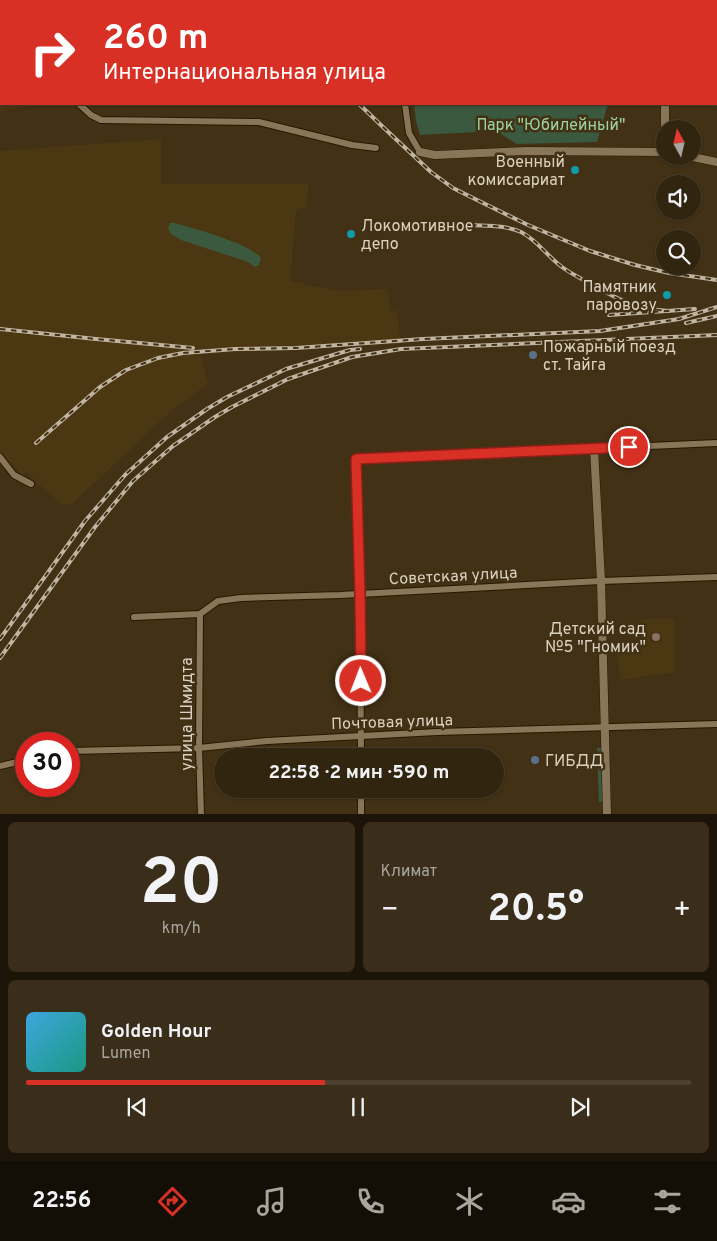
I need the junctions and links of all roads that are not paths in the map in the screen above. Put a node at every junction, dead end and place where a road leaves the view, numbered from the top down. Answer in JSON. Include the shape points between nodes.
{"nodes":[{"id":1,"x":80,"y":105,"type":"edge"},
{"id":2,"x":405,"y":105,"type":"edge"},
{"id":3,"x":665,"y":105,"type":"edge"},
{"id":4,"x":665,"y":120,"type":"edge"},
{"id":5,"x":376,"y":148,"type":"dead end"},
{"id":6,"x":420,"y":152,"type":"joint"},
{"id":7,"x":656,"y":152,"type":"edge"},
{"id":8,"x":701,"y":159,"type":"edge"},
{"id":9,"x":717,"y":162,"type":"edge"},
{"id":10,"x":717,"y":443,"type":"edge"},
{"id":11,"x":594,"y":448,"type":"junction"},
{"id":12,"x":0,"y":457,"type":"edge"},
{"id":13,"x":31,"y":484,"type":"dead end"},
{"id":14,"x":717,"y":577,"type":"edge"},
{"id":15,"x":601,"y":581,"type":"junction"},
{"id":16,"x":360,"y":594,"type":"junction"},
{"id":17,"x":200,"y":614,"type":"junction"},
{"id":18,"x":134,"y":617,"type":"dead end"},
{"id":19,"x":717,"y":724,"type":"edge"},
{"id":20,"x":605,"y":727,"type":"junction"},
{"id":21,"x":361,"y":736,"type":"junction"},
{"id":22,"x":199,"y":748,"type":"junction"},
{"id":23,"x":361,"y":748,"type":"edge"},
{"id":24,"x":80,"y":751,"type":"edge"},
{"id":25,"x":15,"y":763,"type":"edge"},
{"id":26,"x":0,"y":766,"type":"edge"},
{"id":27,"x":361,"y":798,"type":"edge"},
{"id":28,"x":201,"y":814,"type":"edge"},
{"id":29,"x":362,"y":814,"type":"edge"},
{"id":30,"x":607,"y":814,"type":"edge"}],
"edges":[{"from":1,"to":5,"type":"street","via":[[101,120],[259,122]]},
{"from":2,"to":6,"type":"street","via":[[409,134]]},
{"from":3,"to":4,"type":"street"},
{"from":6,"to":7,"type":"street","via":[[434,156],[527,151]]},
{"from":8,"to":9,"type":"street"},
{"from":10,"to":11,"type":"street"},
{"from":11,"to":15,"type":"street"},
{"from":11,"to":16,"type":"street","via":[[356,459]]},
{"from":12,"to":13,"type":"street","via":[[14,475]]},
{"from":14,"to":15,"type":"street","name":"Советская улица"},
{"from":15,"to":16,"type":"street","name":"Советская улица"},
{"from":15,"to":20,"type":"street"},
{"from":16,"to":17,"type":"street","name":"Советская улица","via":[[240,598],[218,601]]},
{"from":16,"to":21,"type":"street"},
{"from":17,"to":18,"type":"street"},
{"from":17,"to":22,"type":"street","name":"улица Шмидта"},
{"from":19,"to":20,"type":"street","name":"Почтовая улица"},
{"from":20,"to":21,"type":"street","name":"Почтовая улица"},
{"from":20,"to":30,"type":"street"},
{"from":21,"to":22,"type":"street","name":"Почтовая улица"},
{"from":21,"to":23,"type":"street"},
{"from":22,"to":24,"type":"street","name":"Почтовая улица"},
{"from":22,"to":28,"type":"street","name":"улица Шмидта"},
{"from":25,"to":26,"type":"street"},
{"from":27,"to":29,"type":"street"}]}
